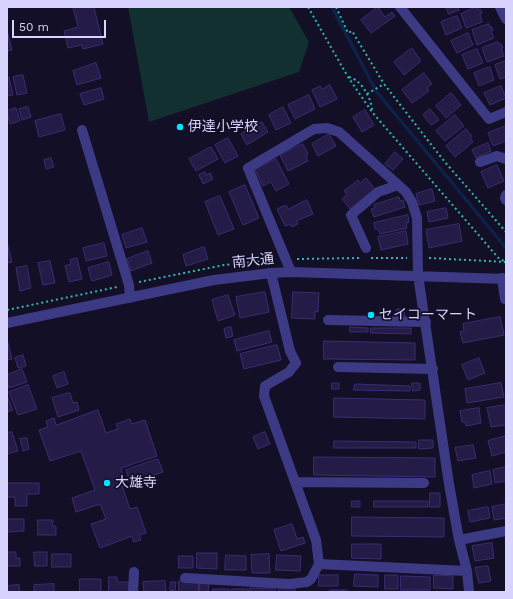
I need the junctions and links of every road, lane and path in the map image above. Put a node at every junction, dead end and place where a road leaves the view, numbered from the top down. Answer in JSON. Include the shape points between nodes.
{"nodes":[{"id":1,"x":308,"y":7,"type":"edge"},
{"id":2,"x":336,"y":7,"type":"edge"},
{"id":3,"x":400,"y":7,"type":"edge"},
{"id":4,"x":500,"y":7,"type":"edge"},
{"id":5,"x":506,"y":19,"type":"edge"},
{"id":6,"x":348,"y":76,"type":"junction"},
{"id":7,"x":384,"y":84,"type":"junction"},
{"id":8,"x":367,"y":94,"type":"junction"},
{"id":9,"x":372,"y":112,"type":"junction"},
{"id":10,"x":506,"y":112,"type":"edge"},
{"id":11,"x":82,"y":130,"type":"dead end"},
{"id":12,"x":506,"y":159,"type":"edge"},
{"id":13,"x":480,"y":162,"type":"dead end"},
{"id":14,"x":398,"y":185,"type":"junction"},
{"id":15,"x":506,"y":195,"type":"edge"},
{"id":16,"x":506,"y":200,"type":"edge"},
{"id":17,"x":506,"y":232,"type":"edge"},
{"id":18,"x":366,"y":248,"type":"dead end"},
{"id":19,"x":506,"y":257,"type":"edge"},
{"id":20,"x":501,"y":261,"type":"junction"},
{"id":21,"x":506,"y":262,"type":"edge"},
{"id":22,"x":291,"y":272,"type":"junction"},
{"id":23,"x":271,"y":273,"type":"junction"},
{"id":24,"x":418,"y":275,"type":"junction"},
{"id":25,"x":504,"y":279,"type":"edge"},
{"id":26,"x":130,"y":298,"type":"junction"},
{"id":27,"x":506,"y":302,"type":"edge"},
{"id":28,"x":328,"y":320,"type":"dead end"},
{"id":29,"x":426,"y":322,"type":"junction"},
{"id":30,"x":7,"y":323,"type":"edge"},
{"id":31,"x":338,"y":367,"type":"dead end"},
{"id":32,"x":433,"y":369,"type":"junction"},
{"id":33,"x":295,"y":482,"type":"junction"},
{"id":34,"x":424,"y":483,"type":"dead end"},
{"id":35,"x":506,"y":531,"type":"edge"},
{"id":36,"x":459,"y":540,"type":"junction"},
{"id":37,"x":319,"y":564,"type":"junction"},
{"id":38,"x":467,"y":571,"type":"junction"},
{"id":39,"x":134,"y":572,"type":"dead end"},
{"id":40,"x":185,"y":578,"type":"dead end"},
{"id":41,"x":133,"y":592,"type":"edge"},
{"id":42,"x":469,"y":592,"type":"edge"}],
"edges":[{"from":1,"to":6,"type":"path"},
{"from":2,"to":7,"type":"path","via":[[348,33],[352,31]]},
{"from":3,"to":10,"type":"street","via":[[489,119]]},
{"from":4,"to":5,"type":"street"},
{"from":6,"to":8,"type":"path","via":[[358,82]]},
{"from":6,"to":9,"type":"path"},
{"from":7,"to":8,"type":"path"},
{"from":7,"to":17,"type":"path","via":[[444,161]]},
{"from":8,"to":9,"type":"path"},
{"from":9,"to":20,"type":"path"},
{"from":11,"to":26,"type":"street","via":[[129,284]]},
{"from":12,"to":13,"type":"street","via":[[497,156]]},
{"from":14,"to":18,"type":"street","via":[[378,192],[352,215]]},
{"from":14,"to":22,"type":"street","via":[[339,132],[327,128],[314,129],[248,168]]},
{"from":14,"to":24,"type":"street","via":[[412,202],[417,218]]},
{"from":15,"to":16,"type":"street"},
{"from":19,"to":20,"type":"path"},
{"from":20,"to":21,"type":"path"},
{"from":22,"to":23,"type":"street","name":"南大通"},
{"from":22,"to":24,"type":"street","name":"南大通"},
{"from":23,"to":26,"type":"street","name":"南大通","via":[[214,280]]},
{"from":23,"to":33,"type":"street","via":[[290,351],[296,363],[289,372],[265,386],[264,396]]},
{"from":24,"to":25,"type":"street","name":"南大通"},
{"from":24,"to":29,"type":"street"},
{"from":25,"to":27,"type":"street"},
{"from":26,"to":30,"type":"street","name":"南大通"},
{"from":28,"to":29,"type":"street"},
{"from":29,"to":32,"type":"street"},
{"from":31,"to":32,"type":"street"},
{"from":32,"to":36,"type":"street"},
{"from":33,"to":34,"type":"street"},
{"from":33,"to":37,"type":"street","via":[[316,540]]},
{"from":35,"to":36,"type":"street"},
{"from":36,"to":38,"type":"street"},
{"from":37,"to":38,"type":"street"},
{"from":37,"to":40,"type":"street","via":[[307,582],[289,584]]},
{"from":38,"to":42,"type":"street"},
{"from":39,"to":41,"type":"street"}]}
